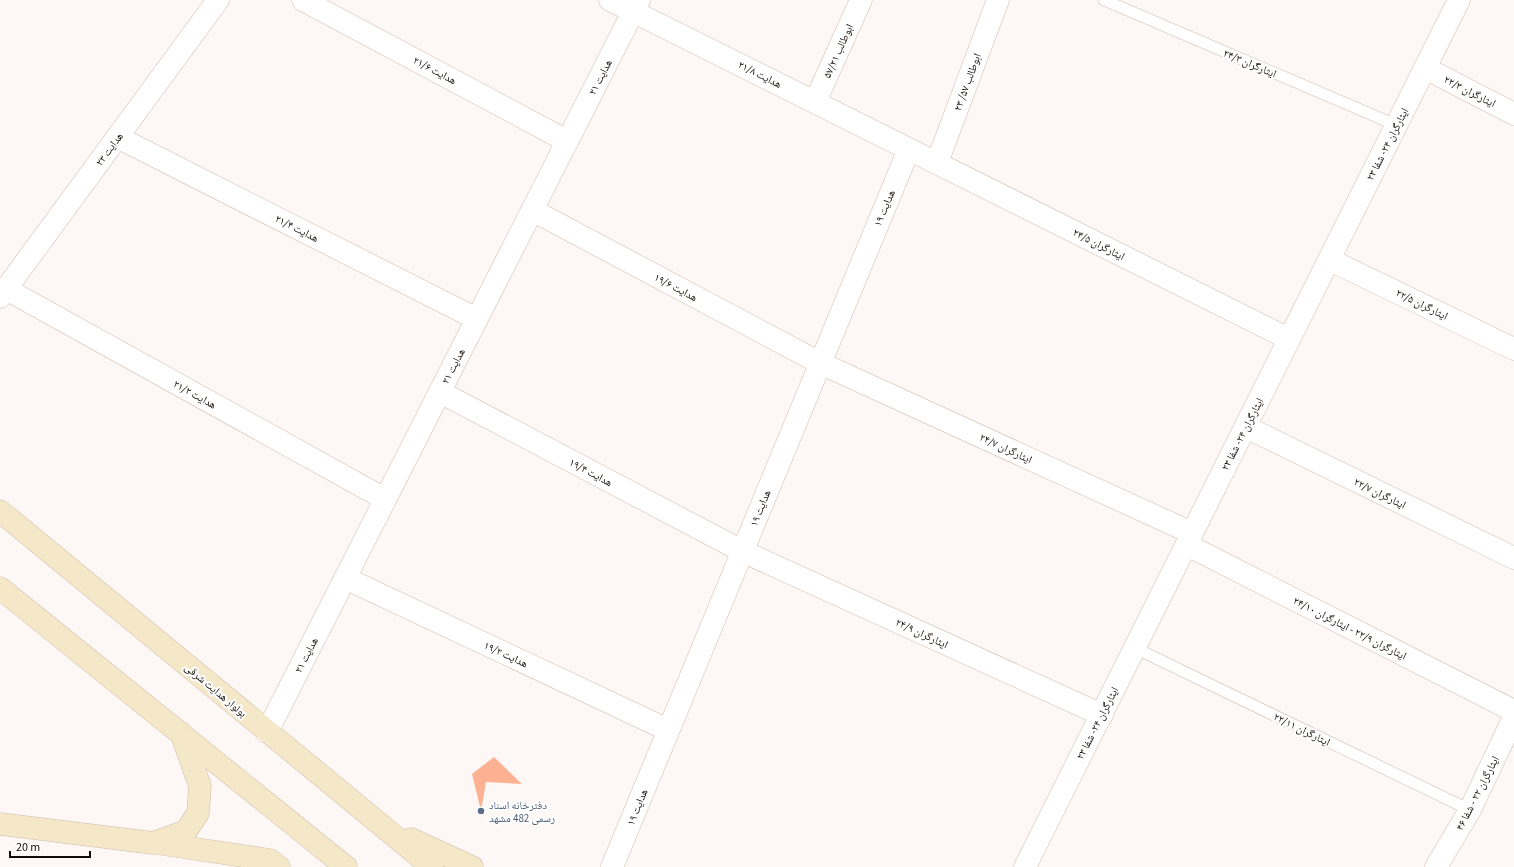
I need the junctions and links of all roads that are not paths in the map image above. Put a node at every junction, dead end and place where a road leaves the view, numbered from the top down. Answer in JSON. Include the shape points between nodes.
{"nodes":[{"id":1,"x":218,"y":0,"type":"edge"},
{"id":2,"x":303,"y":0,"type":"edge"},
{"id":3,"x":610,"y":0,"type":"edge"},
{"id":4,"x":861,"y":0,"type":"edge"},
{"id":5,"x":998,"y":0,"type":"edge"},
{"id":6,"x":1104,"y":0,"type":"edge"},
{"id":7,"x":1459,"y":0,"type":"edge"},
{"id":8,"x":637,"y":6,"type":"edge"},
{"id":9,"x":1425,"y":68,"type":"junction"},
{"id":10,"x":815,"y":102,"type":"junction"},
{"id":11,"x":1514,"y":114,"type":"edge"},
{"id":12,"x":1396,"y":126,"type":"junction"},
{"id":13,"x":117,"y":137,"type":"junction"},
{"id":14,"x":568,"y":141,"type":"junction"},
{"id":15,"x":909,"y":149,"type":"junction"},
{"id":16,"x":937,"y":163,"type":"junction"},
{"id":17,"x":532,"y":210,"type":"junction"},
{"id":18,"x":1330,"y":260,"type":"junction"},
{"id":19,"x":3,"y":293,"type":"edge"},
{"id":20,"x":477,"y":319,"type":"junction"},
{"id":21,"x":1290,"y":339,"type":"junction"},
{"id":22,"x":1514,"y":349,"type":"edge"},
{"id":23,"x":820,"y":364,"type":"junction"},
{"id":24,"x":440,"y":392,"type":"junction"},
{"id":25,"x":1246,"y":427,"type":"junction"},
{"id":26,"x":385,"y":499,"type":"junction"},
{"id":27,"x":0,"y":511,"type":"edge"},
{"id":28,"x":1189,"y":539,"type":"junction"},
{"id":29,"x":742,"y":551,"type":"junction"},
{"id":30,"x":1514,"y":558,"type":"edge"},
{"id":31,"x":345,"y":578,"type":"junction"},
{"id":32,"x":0,"y":588,"type":"edge"},
{"id":33,"x":1135,"y":648,"type":"junction"},
{"id":34,"x":1514,"y":711,"type":"edge"},
{"id":35,"x":1102,"y":715,"type":"junction"},
{"id":36,"x":1514,"y":717,"type":"edge"},
{"id":37,"x":668,"y":730,"type":"junction"},
{"id":38,"x":267,"y":732,"type":"junction"},
{"id":39,"x":181,"y":734,"type":"junction"},
{"id":40,"x":1470,"y":810,"type":"junction"},
{"id":41,"x":0,"y":824,"type":"edge"},
{"id":42,"x":383,"y":827,"type":"junction"},
{"id":43,"x":153,"y":842,"type":"junction"},
{"id":44,"x":279,"y":867,"type":"edge"},
{"id":45,"x":346,"y":867,"type":"edge"},
{"id":46,"x":432,"y":867,"type":"edge"},
{"id":47,"x":472,"y":867,"type":"edge"},
{"id":48,"x":612,"y":867,"type":"edge"},
{"id":49,"x":1026,"y":867,"type":"edge"},
{"id":50,"x":1436,"y":867,"type":"edge"}],
"edges":[{"from":1,"to":13,"type":"street","name":"هدایت ۲۳"},
{"from":2,"to":14,"type":"street","name":"هدایت ۲۱/۶"},
{"from":3,"to":8,"type":"street","name":"هدایت ۲۱/۸"},
{"from":4,"to":10,"type":"street","name":"ابوطالب ۵۷/۲۱"},
{"from":5,"to":16,"type":"street","name":"ابوطالب ۵۷/ ۲۳"},
{"from":6,"to":12,"type":"lane","name":"ایثارگران ۲۴/۳"},
{"from":7,"to":9,"type":"street","name":"ایثارگران ۲۴- شفا ۲۳"},
{"from":8,"to":10,"type":"street","name":"هدایت ۲۱/۸"},
{"from":8,"to":14,"type":"street","name":"هدایت ۲۱"},
{"from":9,"to":11,"type":"street","name":"ایثارگران ۲۲/۳"},
{"from":9,"to":12,"type":"street","name":"ایثارگران ۲۴- شفا ۲۳"},
{"from":10,"to":15,"type":"street","name":"هدایت ۲۱/۸"},
{"from":12,"to":18,"type":"street","name":"ایثارگران ۲۴- شفا ۲۳"},
{"from":13,"to":19,"type":"street","name":"هدایت ۲۳"},
{"from":13,"to":20,"type":"street","name":"هدایت ۲۱/۴"},
{"from":14,"to":17,"type":"street","name":"هدایت ۲۱"},
{"from":15,"to":16,"type":"street","name":"ایثارگران ۲۴/۵"},
{"from":15,"to":23,"type":"street","name":"هدایت ۱۹"},
{"from":16,"to":21,"type":"street","name":"ایثارگران ۲۴/۵"},
{"from":17,"to":20,"type":"street","name":"هدایت ۲۱"},
{"from":17,"to":23,"type":"street","name":"هدایت ۱۹/۶"},
{"from":18,"to":21,"type":"street","name":"ایثارگران ۲۴- شفا ۲۳"},
{"from":18,"to":22,"type":"street","name":"ایثارگران ۲۲/۵"},
{"from":19,"to":26,"type":"street","name":"هدایت ۲۱/۲"},
{"from":20,"to":24,"type":"street","name":"هدایت ۲۱"},
{"from":21,"to":25,"type":"street","name":"ایثارگران ۲۴- شفا ۲۳"},
{"from":23,"to":28,"type":"street","name":"ایثارگران ۲۴/۷"},
{"from":23,"to":29,"type":"street","name":"هدایت ۱۹"},
{"from":24,"to":26,"type":"street","name":"هدایت ۲۱"},
{"from":24,"to":29,"type":"street","name":"هدایت ۱۹/۴"},
{"from":25,"to":28,"type":"street","name":"ایثارگران ۲۴- شفا ۲۳"},
{"from":25,"to":30,"type":"street","name":"ایثارگران ۲۲/۷"},
{"from":26,"to":31,"type":"street","name":"هدایت ۲۱"},
{"from":27,"to":38,"type":"main road","name":"بولوار هدایت شرقی"},
{"from":28,"to":33,"type":"street","name":"ایثارگران ۲۴- شفا ۲۳"},
{"from":28,"to":34,"type":"street","name":"ایثارگران ۲۲/۹ - ایثارگران ۲۴/۱۰"},
{"from":29,"to":35,"type":"street","name":"ایثارگران ۲۴/۹"},
{"from":29,"to":37,"type":"street","name":"هدایت ۱۹"},
{"from":31,"to":37,"type":"street","name":"هدایت ۱۹/۲"},
{"from":31,"to":38,"type":"street","name":"هدایت ۲۱"},
{"from":32,"to":39,"type":"main road"},
{"from":33,"to":35,"type":"street","name":"ایثارگران ۲۴- شفا ۲۳"},
{"from":33,"to":40,"type":"lane","name":"ایثارگران ۲۲/۱۱"},
{"from":35,"to":49,"type":"street","name":"ایثارگران ۲۴- شفا ۲۳"},
{"from":36,"to":40,"type":"street","name":"ایثارگران ۲۲ - شفا ۴۶"},
{"from":37,"to":48,"type":"street","name":"هدایت ۱۹"},
{"from":38,"to":42,"type":"main road","name":"بولوار هدایت شرقی"},
{"from":39,"to":43,"type":"main road","via":[[200,786],[198,813],[186,831]]},
{"from":39,"to":45,"type":"main road"},
{"from":40,"to":50,"type":"street","name":"ایثارگران ۲۲ - شفا ۴۶"},
{"from":41,"to":43,"type":"main road"},
{"from":42,"to":46,"type":"main road","name":"بولوار هدایت شرقی"},
{"from":42,"to":47,"type":"main road"},
{"from":43,"to":44,"type":"main road","via":[[270,860]]}]}
